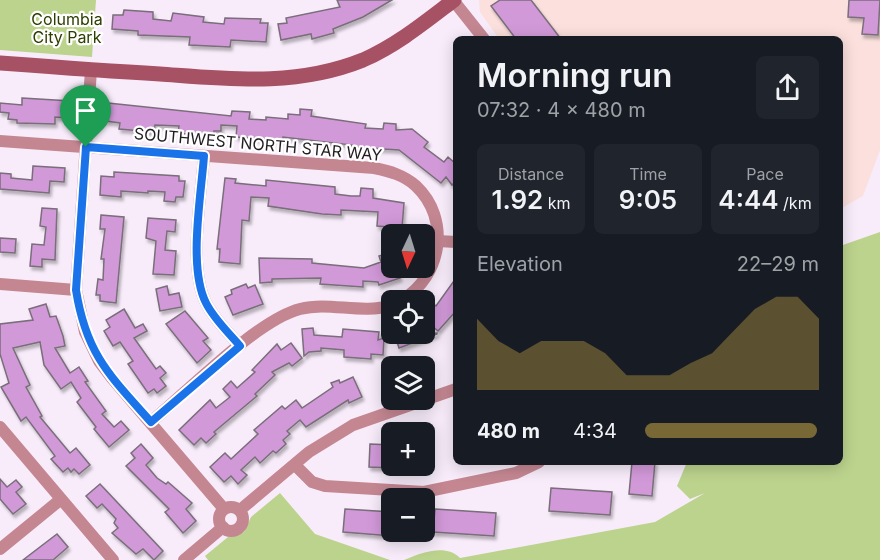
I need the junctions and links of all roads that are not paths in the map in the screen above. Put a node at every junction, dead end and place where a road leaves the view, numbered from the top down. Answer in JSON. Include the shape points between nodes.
{"nodes":[{"id":1,"x":454,"y":0,"type":"edge"},
{"id":2,"x":482,"y":36,"type":"edge"},
{"id":3,"x":0,"y":63,"type":"edge"},
{"id":4,"x":92,"y":70,"type":"junction"},
{"id":5,"x":0,"y":141,"type":"edge"},
{"id":6,"x":86,"y":147,"type":"junction"},
{"id":7,"x":204,"y":156,"type":"junction"},
{"id":8,"x":438,"y":241,"type":"junction"},
{"id":9,"x":453,"y":242,"type":"edge"},
{"id":10,"x":0,"y":284,"type":"edge"},
{"id":11,"x":76,"y":290,"type":"junction"},
{"id":12,"x":413,"y":290,"type":"edge"},
{"id":13,"x":381,"y":307,"type":"edge"},
{"id":14,"x":240,"y":346,"type":"junction"},
{"id":15,"x":453,"y":390,"type":"edge"},
{"id":16,"x":151,"y":422,"type":"junction"},
{"id":17,"x":0,"y":427,"type":"edge"},
{"id":18,"x":295,"y":465,"type":"junction"},
{"id":19,"x":533,"y":465,"type":"edge"},
{"id":20,"x":60,"y":500,"type":"junction"},
{"id":21,"x":224,"y":509,"type":"junction"},
{"id":22,"x":240,"y":510,"type":"junction"},
{"id":23,"x":223,"y":527,"type":"junction"},
{"id":24,"x":0,"y":549,"type":"edge"},
{"id":25,"x":113,"y":560,"type":"edge"},
{"id":26,"x":184,"y":560,"type":"edge"}],
"edges":[{"from":1,"to":2,"type":"street"},
{"from":1,"to":4,"type":"main road","via":[[378,53],[303,77],[250,81]]},
{"from":3,"to":4,"type":"main road"},
{"from":4,"to":6,"type":"street"},
{"from":5,"to":6,"type":"street","name":"SOUTHWEST NORTH STAR WAY"},
{"from":6,"to":7,"type":"street","name":"SOUTHWEST NORTH STAR WAY"},
{"from":6,"to":11,"type":"street"},
{"from":7,"to":8,"type":"street","name":"SOUTHWEST NORTH STAR WAY","via":[[388,171],[415,185],[424,195],[435,216]]},
{"from":7,"to":14,"type":"street","via":[[198,278],[210,310]]},
{"from":8,"to":9,"type":"street"},
{"from":8,"to":12,"type":"street","via":[[436,257],[426,278]]},
{"from":10,"to":11,"type":"street"},
{"from":11,"to":16,"type":"street","via":[[85,332],[99,361]]},
{"from":13,"to":14,"type":"street","via":[[302,308],[273,320]]},
{"from":14,"to":16,"type":"street"},
{"from":15,"to":18,"type":"street","via":[[353,425]]},
{"from":16,"to":21,"type":"street"},
{"from":17,"to":20,"type":"street"},
{"from":18,"to":19,"type":"street","via":[[312,482],[325,486],[424,492],[516,473]]},
{"from":18,"to":22,"type":"street"},
{"from":20,"to":24,"type":"street"},
{"from":20,"to":25,"type":"street"},
{"from":21,"to":22,"type":"street"},
{"from":21,"to":23,"type":"street","via":[[219,519]]},
{"from":22,"to":23,"type":"street","via":[[244,520],[240,527],[231,531]]},
{"from":23,"to":26,"type":"street"}]}
